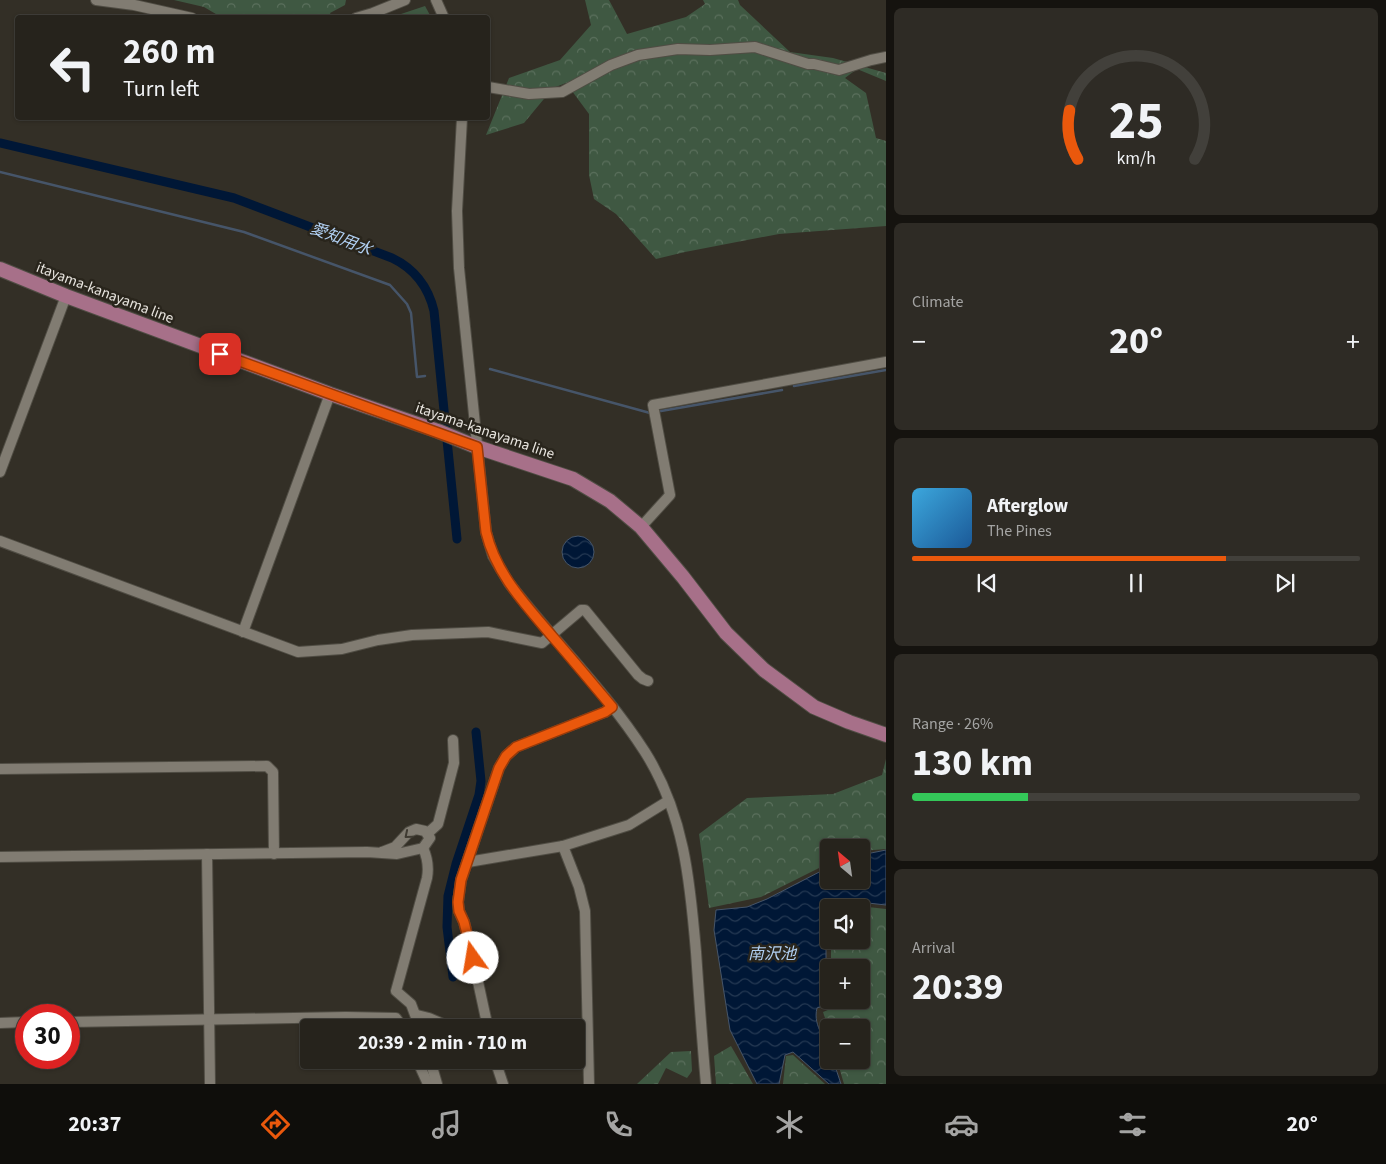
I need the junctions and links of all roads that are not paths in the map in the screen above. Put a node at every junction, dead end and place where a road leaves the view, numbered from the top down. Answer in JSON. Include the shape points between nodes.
{"nodes":[{"id":1,"x":96,"y":0,"type":"edge"},
{"id":2,"x":405,"y":0,"type":"edge"},
{"id":3,"x":436,"y":0,"type":"edge"},
{"id":4,"x":179,"y":15,"type":"edge"},
{"id":5,"x":366,"y":15,"type":"edge"},
{"id":6,"x":443,"y":15,"type":"edge"},
{"id":7,"x":886,"y":57,"type":"edge"},
{"id":8,"x":490,"y":88,"type":"edge"},
{"id":9,"x":462,"y":120,"type":"edge"},
{"id":10,"x":0,"y":269,"type":"edge"},
{"id":11,"x":66,"y":296,"type":"junction"},
{"id":12,"x":886,"y":362,"type":"edge"},
{"id":13,"x":330,"y":394,"type":"junction"},
{"id":14,"x":477,"y":447,"type":"junction"},
{"id":15,"x":0,"y":472,"type":"edge"},
{"id":16,"x":641,"y":527,"type":"junction"},
{"id":17,"x":0,"y":541,"type":"edge"},
{"id":18,"x":243,"y":632,"type":"junction"},
{"id":19,"x":552,"y":636,"type":"junction"},
{"id":20,"x":648,"y":681,"type":"dead end"},
{"id":21,"x":612,"y":707,"type":"junction"},
{"id":22,"x":886,"y":735,"type":"edge"},
{"id":23,"x":453,"y":740,"type":"dead end"},
{"id":24,"x":0,"y":769,"type":"edge"},
{"id":25,"x":668,"y":801,"type":"junction"},
{"id":26,"x":428,"y":834,"type":"junction"},
{"id":27,"x":563,"y":846,"type":"junction"},
{"id":28,"x":424,"y":848,"type":"junction"},
{"id":29,"x":382,"y":852,"type":"junction"},
{"id":30,"x":207,"y":854,"type":"junction"},
{"id":31,"x":274,"y":854,"type":"junction"},
{"id":32,"x":0,"y":857,"type":"edge"},
{"id":33,"x":468,"y":862,"type":"junction"},
{"id":34,"x":417,"y":1015,"type":"junction"},
{"id":35,"x":300,"y":1019,"type":"edge"},
{"id":36,"x":303,"y":1019,"type":"edge"},
{"id":37,"x":397,"y":1019,"type":"edge"},
{"id":38,"x":418,"y":1019,"type":"edge"},
{"id":39,"x":431,"y":1019,"type":"edge"},
{"id":40,"x":486,"y":1019,"type":"edge"},
{"id":41,"x":210,"y":1020,"type":"junction"},
{"id":42,"x":15,"y":1022,"type":"edge"},
{"id":43,"x":80,"y":1022,"type":"edge"},
{"id":44,"x":0,"y":1023,"type":"edge"},
{"id":45,"x":421,"y":1069,"type":"edge"},
{"id":46,"x":433,"y":1069,"type":"edge"},
{"id":47,"x":498,"y":1069,"type":"edge"},
{"id":48,"x":210,"y":1084,"type":"edge"},
{"id":49,"x":428,"y":1084,"type":"edge"},
{"id":50,"x":437,"y":1084,"type":"edge"},
{"id":51,"x":504,"y":1084,"type":"edge"},
{"id":52,"x":589,"y":1084,"type":"edge"},
{"id":53,"x":706,"y":1084,"type":"edge"}],
"edges":[{"from":1,"to":4,"type":"street"},
{"from":2,"to":5,"type":"street"},
{"from":3,"to":6,"type":"street"},
{"from":7,"to":8,"type":"street","via":[[839,70],[755,47],[678,49],[638,55],[611,65],[562,92],[529,94]]},
{"from":9,"to":14,"type":"street","via":[[457,239]]},
{"from":10,"to":11,"type":"main road","name":"itayama-kanayama line"},
{"from":11,"to":13,"type":"main road","name":"itayama-kanayama line"},
{"from":11,"to":15,"type":"street"},
{"from":12,"to":16,"type":"street","via":[[653,405],[670,495]]},
{"from":13,"to":14,"type":"main road","name":"itayama-kanayama line"},
{"from":13,"to":18,"type":"street"},
{"from":14,"to":16,"type":"main road","name":"itayama-kanayama line","via":[[573,479],[610,501]]},
{"from":14,"to":19,"type":"street","via":[[486,532],[493,556],[509,583]]},
{"from":16,"to":22,"type":"main road","name":"itayama-kanayama line","via":[[726,633],[764,670],[814,707]]},
{"from":17,"to":18,"type":"street"},
{"from":18,"to":19,"type":"street","via":[[298,652],[342,649],[412,635],[488,632],[542,643]]},
{"from":19,"to":20,"type":"street","via":[[585,610],[634,671]]},
{"from":19,"to":21,"type":"street"},
{"from":21,"to":25,"type":"street","via":[[645,752]]},
{"from":21,"to":33,"type":"street","via":[[516,747],[506,756],[491,789]]},
{"from":23,"to":26,"type":"street","via":[[454,763],[438,824]]},
{"from":24,"to":31,"type":"street","via":[[267,766],[273,772]]},
{"from":25,"to":27,"type":"street","via":[[629,825]]},
{"from":25,"to":53,"type":"street","via":[[679,828],[690,883]]},
{"from":26,"to":28,"type":"street","via":[[430,838]]},
{"from":26,"to":29,"type":"street","one_way":true,"via":[[420,829],[413,830]]},
{"from":27,"to":33,"type":"street"},
{"from":27,"to":52,"type":"street","via":[[580,887],[585,911]]},
{"from":28,"to":29,"type":"street","via":[[397,854]]},
{"from":28,"to":34,"type":"street","via":[[429,867],[427,878],[396,991],[411,1004]]},
{"from":29,"to":31,"type":"street"},
{"from":30,"to":31,"type":"street"},
{"from":30,"to":32,"type":"street"},
{"from":30,"to":41,"type":"street"},
{"from":33,"to":40,"type":"street","via":[[461,880],[459,907]]},
{"from":34,"to":38,"type":"street"},
{"from":34,"to":39,"type":"street"},
{"from":35,"to":41,"type":"street"},
{"from":36,"to":37,"type":"street"},
{"from":41,"to":43,"type":"street"},
{"from":41,"to":48,"type":"street"},
{"from":42,"to":44,"type":"street"},
{"from":45,"to":49,"type":"street"},
{"from":46,"to":50,"type":"street"},
{"from":47,"to":51,"type":"street"}]}
